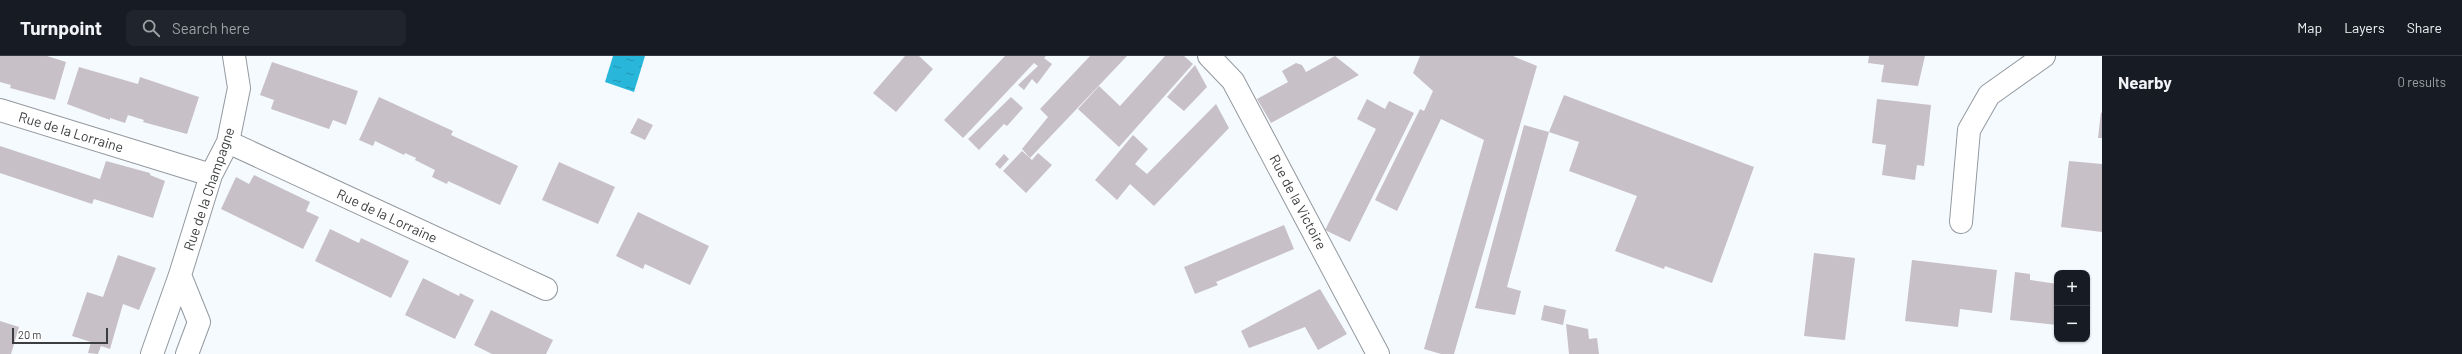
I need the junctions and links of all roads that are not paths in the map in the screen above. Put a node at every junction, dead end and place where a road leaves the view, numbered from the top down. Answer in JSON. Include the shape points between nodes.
{"nodes":[{"id":1,"x":234,"y":56,"type":"edge"},
{"id":2,"x":1209,"y":56,"type":"edge"},
{"id":3,"x":2044,"y":56,"type":"edge"},
{"id":4,"x":0,"y":110,"type":"edge"},
{"id":5,"x":228,"y":142,"type":"junction"},
{"id":6,"x":211,"y":175,"type":"junction"},
{"id":7,"x":1961,"y":222,"type":"dead end"},
{"id":8,"x":180,"y":275,"type":"junction"},
{"id":9,"x":546,"y":289,"type":"dead end"},
{"id":10,"x":152,"y":354,"type":"edge"},
{"id":11,"x":187,"y":354,"type":"edge"},
{"id":12,"x":1378,"y":354,"type":"edge"}],
"edges":[{"from":1,"to":5,"type":"street","name":"Rue de la Champagne","via":[[239,88]]},
{"from":2,"to":12,"type":"street","name":"Rue de la Victoire","via":[[1233,81]]},
{"from":3,"to":7,"type":"street","via":[[1989,95],[1969,130]]},
{"from":4,"to":6,"type":"street","name":"Rue de la Lorraine"},
{"from":5,"to":6,"type":"street","name":"Rue de la Champagne"},
{"from":5,"to":9,"type":"street","name":"Rue de la Lorraine"},
{"from":6,"to":8,"type":"street","name":"Rue de la Champagne"},
{"from":8,"to":10,"type":"street","name":"Rue de la Champagne"},
{"from":8,"to":11,"type":"street","via":[[199,322]]}]}
